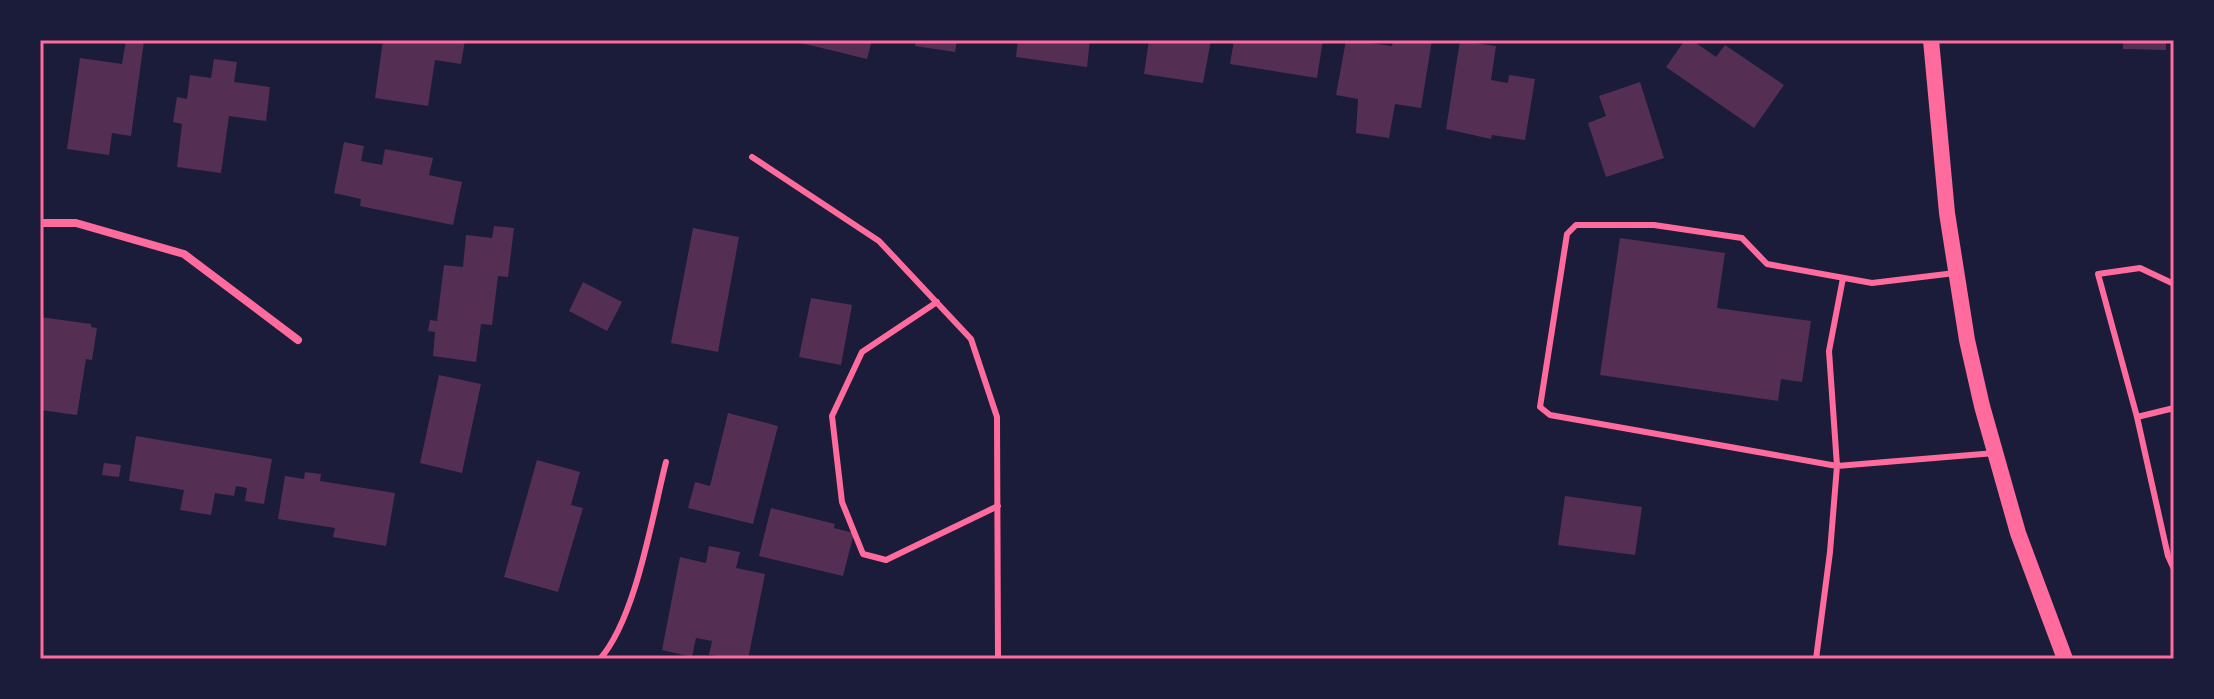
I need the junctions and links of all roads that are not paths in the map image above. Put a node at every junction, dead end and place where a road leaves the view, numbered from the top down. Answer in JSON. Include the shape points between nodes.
{"nodes":[{"id":1,"x":1931,"y":40,"type":"edge"},
{"id":2,"x":752,"y":157,"type":"dead end"},
{"id":3,"x":40,"y":223,"type":"edge"},
{"id":4,"x":1955,"y":273,"type":"junction"},
{"id":5,"x":1843,"y":278,"type":"junction"},
{"id":6,"x":2174,"y":284,"type":"edge"},
{"id":7,"x":937,"y":302,"type":"junction"},
{"id":8,"x":298,"y":340,"type":"dead end"},
{"id":9,"x":2174,"y":408,"type":"edge"},
{"id":10,"x":2137,"y":417,"type":"junction"},
{"id":11,"x":1995,"y":453,"type":"junction"},
{"id":12,"x":666,"y":462,"type":"dead end"},
{"id":13,"x":1837,"y":466,"type":"junction"},
{"id":14,"x":998,"y":506,"type":"junction"},
{"id":15,"x":2174,"y":569,"type":"edge"},
{"id":16,"x":600,"y":659,"type":"edge"},
{"id":17,"x":998,"y":659,"type":"edge"},
{"id":18,"x":1816,"y":659,"type":"edge"},
{"id":19,"x":2065,"y":659,"type":"edge"}],
"edges":[{"from":1,"to":4,"type":"main road"},
{"from":2,"to":7,"type":"lane","via":[[879,241]]},
{"from":3,"to":8,"type":"street","via":[[76,223],[184,254]]},
{"from":4,"to":5,"type":"lane","via":[[1872,283]]},
{"from":4,"to":11,"type":"main road"},
{"from":5,"to":13,"type":"lane","via":[[1829,351]]},
{"from":5,"to":13,"type":"lane","via":[[1767,264],[1742,238],[1654,225],[1576,225],[1567,234],[1540,407],[1550,415]]},
{"from":6,"to":10,"type":"lane","via":[[2140,268],[2098,274]]},
{"from":7,"to":14,"type":"lane","via":[[971,339],[997,417]]},
{"from":7,"to":14,"type":"lane","via":[[862,352],[847,380],[832,416],[842,502],[863,554],[886,560]]},
{"from":9,"to":10,"type":"lane"},
{"from":10,"to":15,"type":"lane"},
{"from":11,"to":13,"type":"lane"},
{"from":11,"to":19,"type":"main road"},
{"from":12,"to":16,"type":"lane","via":[[635,585],[621,626]]},
{"from":13,"to":18,"type":"lane"},
{"from":14,"to":17,"type":"lane"}]}
